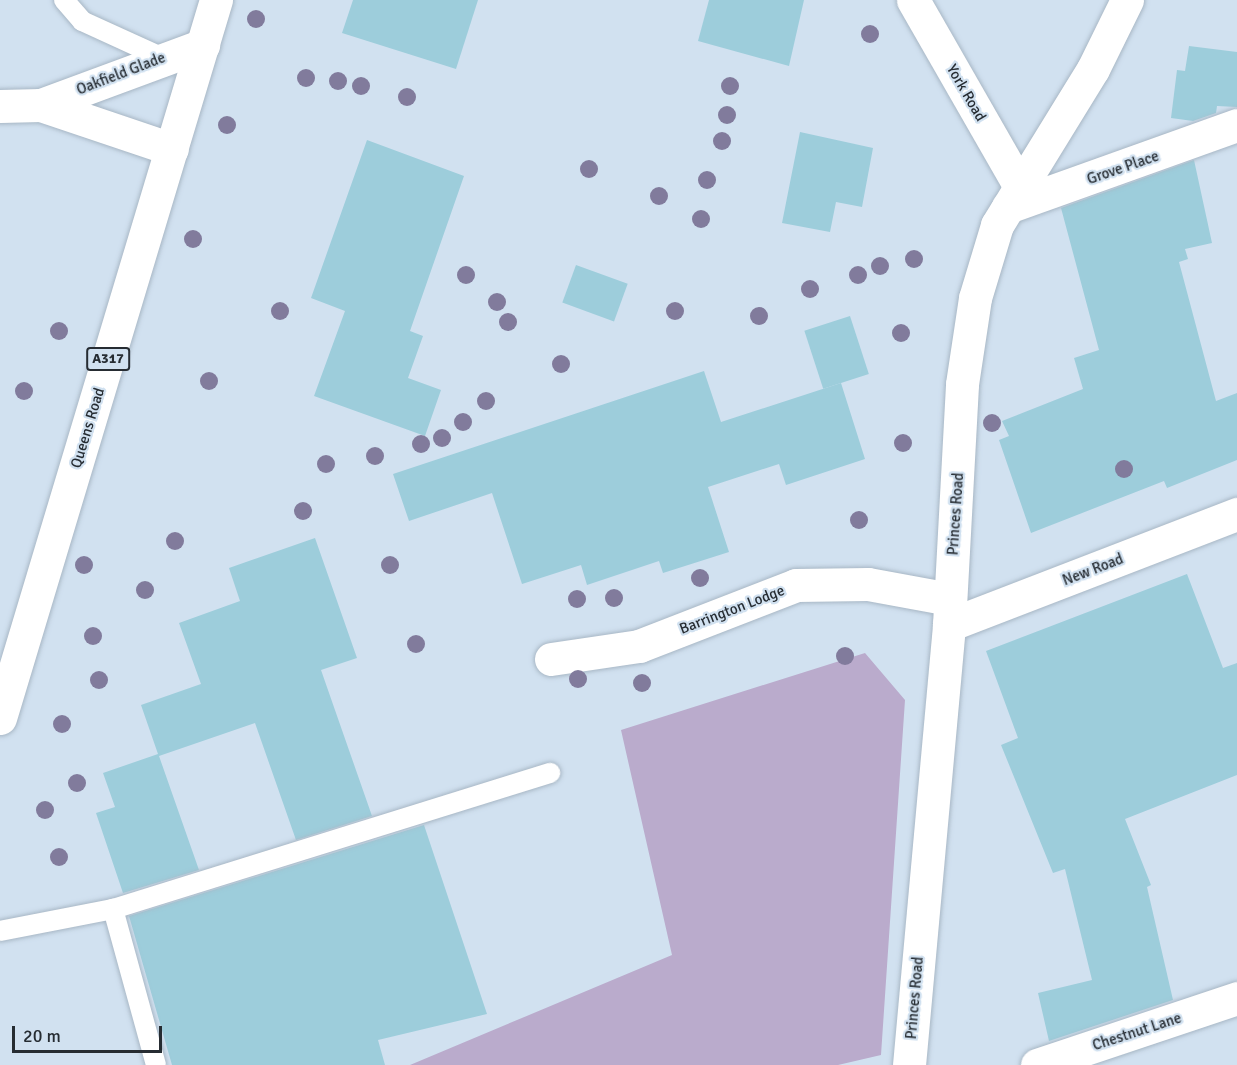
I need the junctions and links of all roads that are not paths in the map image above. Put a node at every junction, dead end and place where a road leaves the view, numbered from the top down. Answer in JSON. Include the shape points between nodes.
{"nodes":[{"id":1,"x":64,"y":0,"type":"edge"},
{"id":2,"x":216,"y":0,"type":"edge"},
{"id":3,"x":913,"y":0,"type":"edge"},
{"id":4,"x":1127,"y":0,"type":"edge"},
{"id":5,"x":203,"y":45,"type":"junction"},
{"id":6,"x":162,"y":57,"type":"junction"},
{"id":7,"x":41,"y":105,"type":"junction"},
{"id":8,"x":0,"y":106,"type":"edge"},
{"id":9,"x":1237,"y":125,"type":"edge"},
{"id":10,"x":172,"y":149,"type":"junction"},
{"id":11,"x":1014,"y":196,"type":"junction"},
{"id":12,"x":1237,"y":514,"type":"edge"},
{"id":13,"x":949,"y":612,"type":"junction"},
{"id":14,"x":551,"y":659,"type":"dead end"},
{"id":15,"x":0,"y":718,"type":"edge"},
{"id":16,"x":550,"y":773,"type":"dead end"},
{"id":17,"x":113,"y":909,"type":"junction"},
{"id":18,"x":0,"y":932,"type":"edge"},
{"id":19,"x":1237,"y":998,"type":"edge"},
{"id":20,"x":156,"y":1065,"type":"edge"},
{"id":21,"x":909,"y":1065,"type":"edge"},
{"id":22,"x":1037,"y":1065,"type":"edge"}],
"edges":[{"from":1,"to":6,"type":"lane","via":[[82,21]]},
{"from":2,"to":5,"type":"street","name":"Queens Road","number":"A317"},
{"from":3,"to":11,"type":"street","name":"York Road"},
{"from":4,"to":11,"type":"street","name":"Princes Road","via":[[1093,69]]},
{"from":5,"to":6,"type":"street","name":"Oakfield Glade"},
{"from":5,"to":10,"type":"street","name":"Queens Road","number":"A317"},
{"from":6,"to":7,"type":"street","name":"Oakfield Glade"},
{"from":7,"to":8,"type":"street","name":"Oakfield Glade"},
{"from":7,"to":10,"type":"street","name":"Oakfield Glade"},
{"from":9,"to":11,"type":"street","name":"Grove Place"},
{"from":10,"to":15,"type":"street","name":"Queens Road","number":"A317"},
{"from":11,"to":13,"type":"street","name":"Princes Road","via":[[997,225],[975,298],[962,384]]},
{"from":12,"to":13,"type":"street","name":"New Road"},
{"from":13,"to":14,"type":"street","name":"Barrington Lodge","via":[[868,584],[796,585],[639,646]]},
{"from":13,"to":21,"type":"street","name":"Princes Road"},
{"from":16,"to":17,"type":"lane"},
{"from":17,"to":18,"type":"lane"},
{"from":17,"to":20,"type":"lane"},
{"from":19,"to":22,"type":"street","name":"Chestnut Lane"}]}
